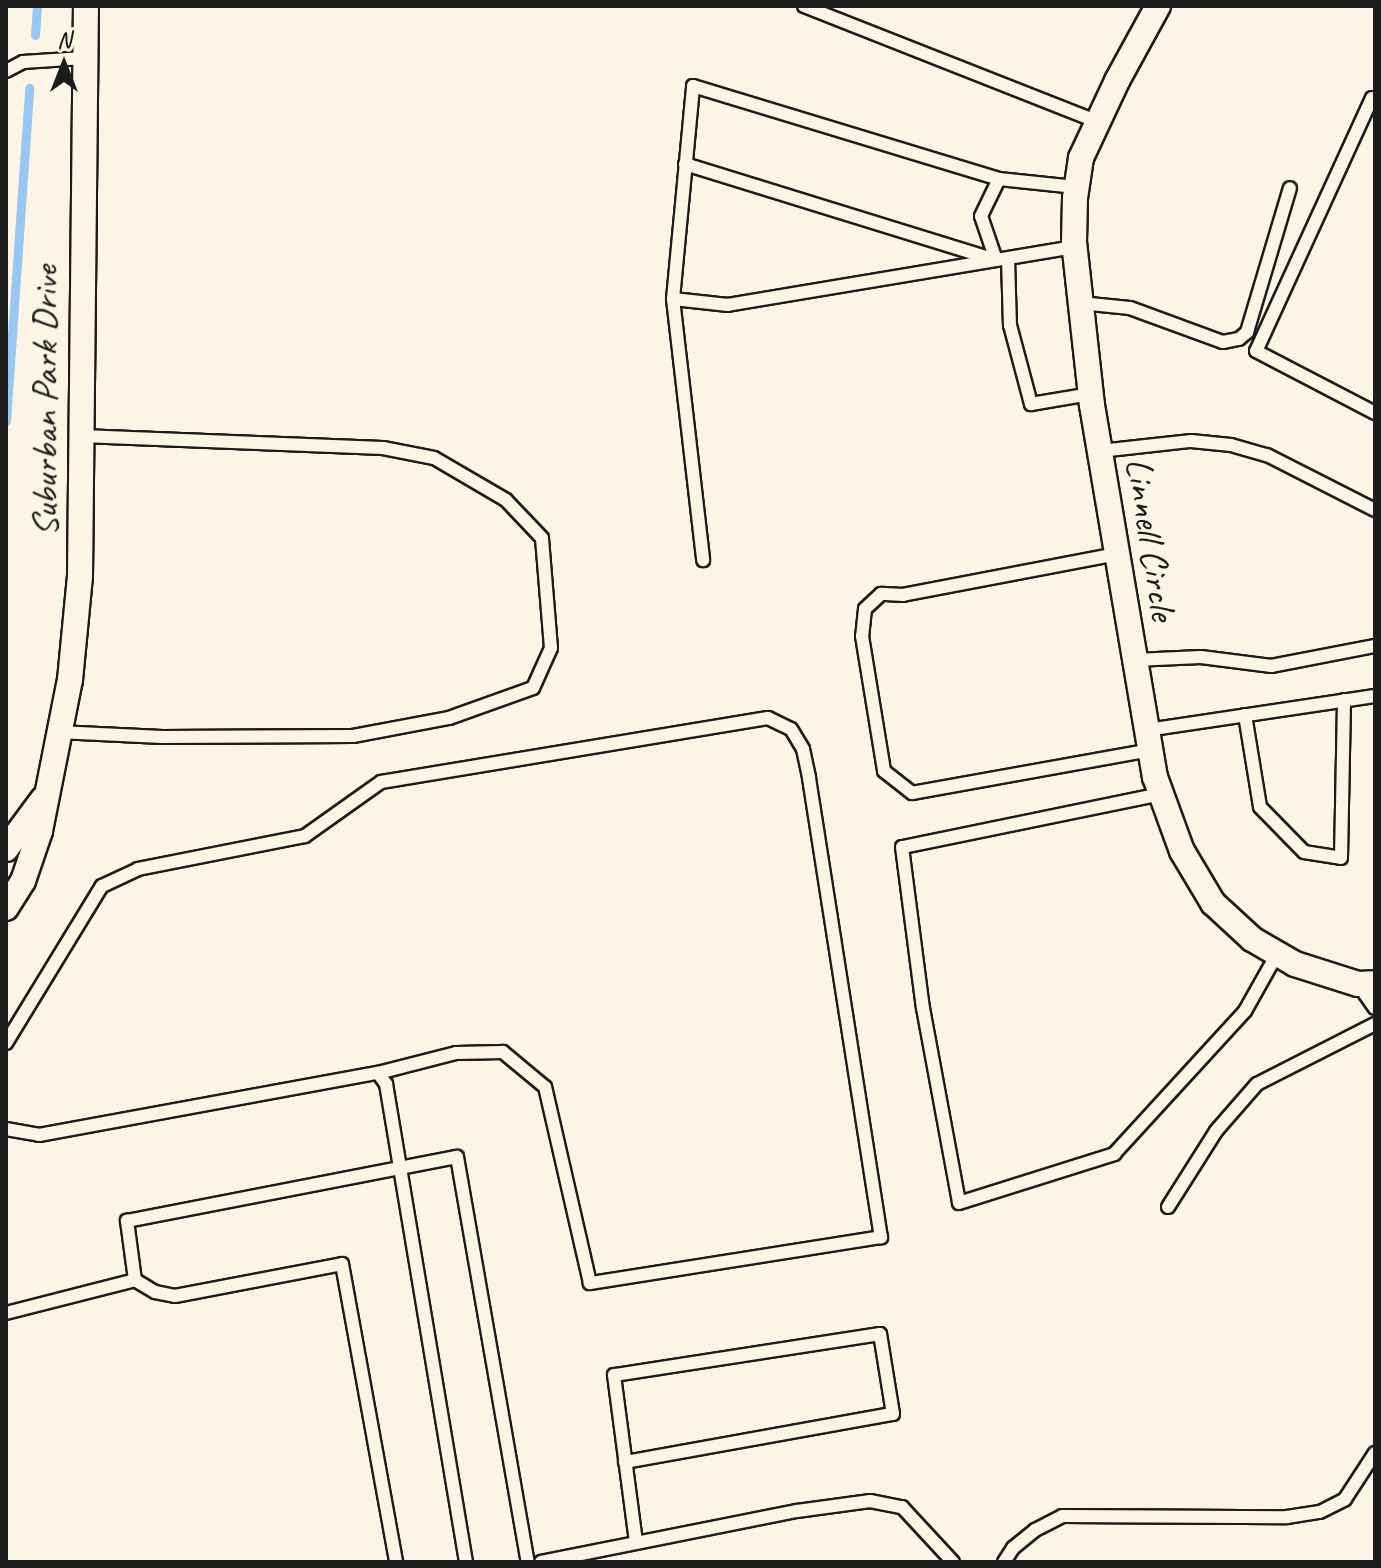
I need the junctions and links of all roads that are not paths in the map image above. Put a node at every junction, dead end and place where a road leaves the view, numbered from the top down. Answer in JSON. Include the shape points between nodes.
{"nodes":[{"id":1,"x":86,"y":6,"type":"edge"},
{"id":2,"x":804,"y":6,"type":"edge"},
{"id":3,"x":1158,"y":6,"type":"edge"},
{"id":4,"x":84,"y":58,"type":"junction"},
{"id":5,"x":6,"y":71,"type":"edge"},
{"id":6,"x":1375,"y":99,"type":"edge"},
{"id":7,"x":1098,"y":122,"type":"junction"},
{"id":8,"x":685,"y":164,"type":"junction"},
{"id":9,"x":999,"y":179,"type":"junction"},
{"id":10,"x":1076,"y":187,"type":"junction"},
{"id":11,"x":1290,"y":188,"type":"dead end"},
{"id":12,"x":1074,"y":247,"type":"junction"},
{"id":13,"x":1002,"y":260,"type":"junction"},
{"id":14,"x":673,"y":299,"type":"junction"},
{"id":15,"x":1080,"y":303,"type":"junction"},
{"id":16,"x":1091,"y":394,"type":"junction"},
{"id":17,"x":1375,"y":413,"type":"edge"},
{"id":18,"x":81,"y":436,"type":"junction"},
{"id":19,"x":1100,"y":451,"type":"junction"},
{"id":20,"x":1375,"y":510,"type":"edge"},
{"id":21,"x":1117,"y":554,"type":"junction"},
{"id":22,"x":703,"y":560,"type":"dead end"},
{"id":23,"x":1375,"y":646,"type":"edge"},
{"id":24,"x":1134,"y":660,"type":"junction"},
{"id":25,"x":1375,"y":696,"type":"edge"},
{"id":26,"x":1344,"y":700,"type":"junction"},
{"id":27,"x":1245,"y":715,"type":"junction"},
{"id":28,"x":58,"y":732,"type":"junction"},
{"id":29,"x":1148,"y":740,"type":"junction"},
{"id":30,"x":47,"y":794,"type":"junction"},
{"id":31,"x":1161,"y":794,"type":"junction"},
{"id":32,"x":6,"y":849,"type":"edge"},
{"id":33,"x":6,"y":908,"type":"edge"},
{"id":34,"x":1277,"y":954,"type":"junction"},
{"id":35,"x":1366,"y":984,"type":"edge"},
{"id":36,"x":1375,"y":1008,"type":"edge"},
{"id":37,"x":1375,"y":1024,"type":"edge"},
{"id":38,"x":6,"y":1043,"type":"edge"},
{"id":39,"x":378,"y":1073,"type":"junction"},
{"id":40,"x":6,"y":1129,"type":"edge"},
{"id":41,"x":400,"y":1169,"type":"junction"},
{"id":42,"x":1168,"y":1207,"type":"dead end"},
{"id":43,"x":135,"y":1280,"type":"junction"},
{"id":44,"x":6,"y":1313,"type":"edge"},
{"id":45,"x":1375,"y":1453,"type":"edge"},
{"id":46,"x":625,"y":1462,"type":"junction"},
{"id":47,"x":1364,"y":1469,"type":"junction"},
{"id":48,"x":1375,"y":1479,"type":"edge"},
{"id":49,"x":636,"y":1543,"type":"junction"},
{"id":50,"x":396,"y":1562,"type":"edge"},
{"id":51,"x":466,"y":1562,"type":"edge"},
{"id":52,"x":528,"y":1562,"type":"edge"},
{"id":53,"x":541,"y":1562,"type":"edge"},
{"id":54,"x":953,"y":1562,"type":"edge"},
{"id":55,"x":1004,"y":1562,"type":"edge"}],
"edges":[{"from":1,"to":4,"type":"street","name":"Suburban Park Drive"},
{"from":2,"to":7,"type":"lane"},
{"from":3,"to":7,"type":"street","name":"Linnell Circle"},
{"from":4,"to":5,"type":"lane","via":[[23,62]]},
{"from":4,"to":18,"type":"street","name":"Suburban Park Drive"},
{"from":6,"to":17,"type":"lane","via":[[1256,351]]},
{"from":7,"to":10,"type":"street","name":"Linnell Circle","via":[[1081,158]]},
{"from":8,"to":9,"type":"lane","via":[[693,86]]},
{"from":8,"to":13,"type":"lane"},
{"from":8,"to":14,"type":"lane"},
{"from":9,"to":10,"type":"lane"},
{"from":9,"to":13,"type":"lane","via":[[981,216]]},
{"from":10,"to":12,"type":"street","name":"Linnell Circle"},
{"from":11,"to":15,"type":"lane","via":[[1247,332],[1239,339],[1223,342],[1130,308]]},
{"from":12,"to":13,"type":"lane"},
{"from":12,"to":15,"type":"street","name":"Linnell Circle"},
{"from":13,"to":14,"type":"lane","via":[[728,305]]},
{"from":13,"to":16,"type":"lane","via":[[1010,325],[1031,404]]},
{"from":14,"to":22,"type":"lane"},
{"from":15,"to":16,"type":"street","name":"Linnell Circle"},
{"from":16,"to":19,"type":"street","name":"Linnell Circle"},
{"from":18,"to":28,"type":"street","name":"Suburban Park Drive","via":[[80,576],[70,680]]},
{"from":18,"to":28,"type":"lane","via":[[383,448],[434,458],[506,500],[542,538],[551,648],[533,688],[449,718],[353,736]]},
{"from":19,"to":20,"type":"lane","via":[[1179,442],[1231,445],[1267,455]]},
{"from":19,"to":21,"type":"street","name":"Linnell Circle"},
{"from":21,"to":24,"type":"street","name":"Linnell Circle"},
{"from":21,"to":29,"type":"lane","via":[[903,595],[881,594],[865,609],[862,636],[884,771],[912,793]]},
{"from":23,"to":24,"type":"lane","via":[[1271,666],[1201,657]]},
{"from":24,"to":29,"type":"street","name":"Linnell Circle"},
{"from":25,"to":26,"type":"lane"},
{"from":26,"to":27,"type":"lane"},
{"from":26,"to":27,"type":"lane","via":[[1341,858],[1304,852],[1260,807]]},
{"from":27,"to":29,"type":"lane"},
{"from":28,"to":30,"type":"street","name":"Suburban Park Drive"},
{"from":29,"to":31,"type":"street","name":"Linnell Circle"},
{"from":30,"to":32,"type":"street","name":"Suburban Park Drive"},
{"from":30,"to":33,"type":"street","name":"Suburban Park Drive","via":[[23,881]]},
{"from":31,"to":34,"type":"street","name":"Linnell Circle","via":[[1182,851],[1213,903]]},
{"from":31,"to":34,"type":"lane","via":[[902,847],[923,1008],[959,1203],[1114,1154],[1245,1011]]},
{"from":34,"to":35,"type":"street","name":"Linnell Circle"},
{"from":35,"to":36,"type":"lane"},
{"from":37,"to":42,"type":"lane","via":[[1257,1084],[1216,1131]]},
{"from":38,"to":39,"type":"lane","via":[[102,886],[138,869],[305,836],[381,782],[768,718],[791,729],[803,749],[809,778],[881,1237],[590,1283],[545,1087],[503,1052],[456,1053]]},
{"from":39,"to":40,"type":"lane","via":[[39,1135]]},
{"from":39,"to":41,"type":"lane","via":[[386,1084]]},
{"from":41,"to":43,"type":"lane","via":[[127,1221]]},
{"from":41,"to":51,"type":"lane"},
{"from":41,"to":52,"type":"lane","via":[[457,1157]]},
{"from":43,"to":44,"type":"lane"},
{"from":43,"to":50,"type":"lane","via":[[175,1296],[342,1264]]},
{"from":45,"to":47,"type":"lane"},
{"from":46,"to":46,"type":"lane","via":[[614,1375],[880,1334],[893,1414]]},
{"from":46,"to":49,"type":"lane"},
{"from":47,"to":48,"type":"lane"},
{"from":47,"to":55,"type":"lane","via":[[1345,1499],[1320,1512],[1287,1517],[1062,1516],[1035,1530]]},
{"from":49,"to":53,"type":"lane"},
{"from":49,"to":54,"type":"lane","via":[[870,1501],[902,1507]]}]}
